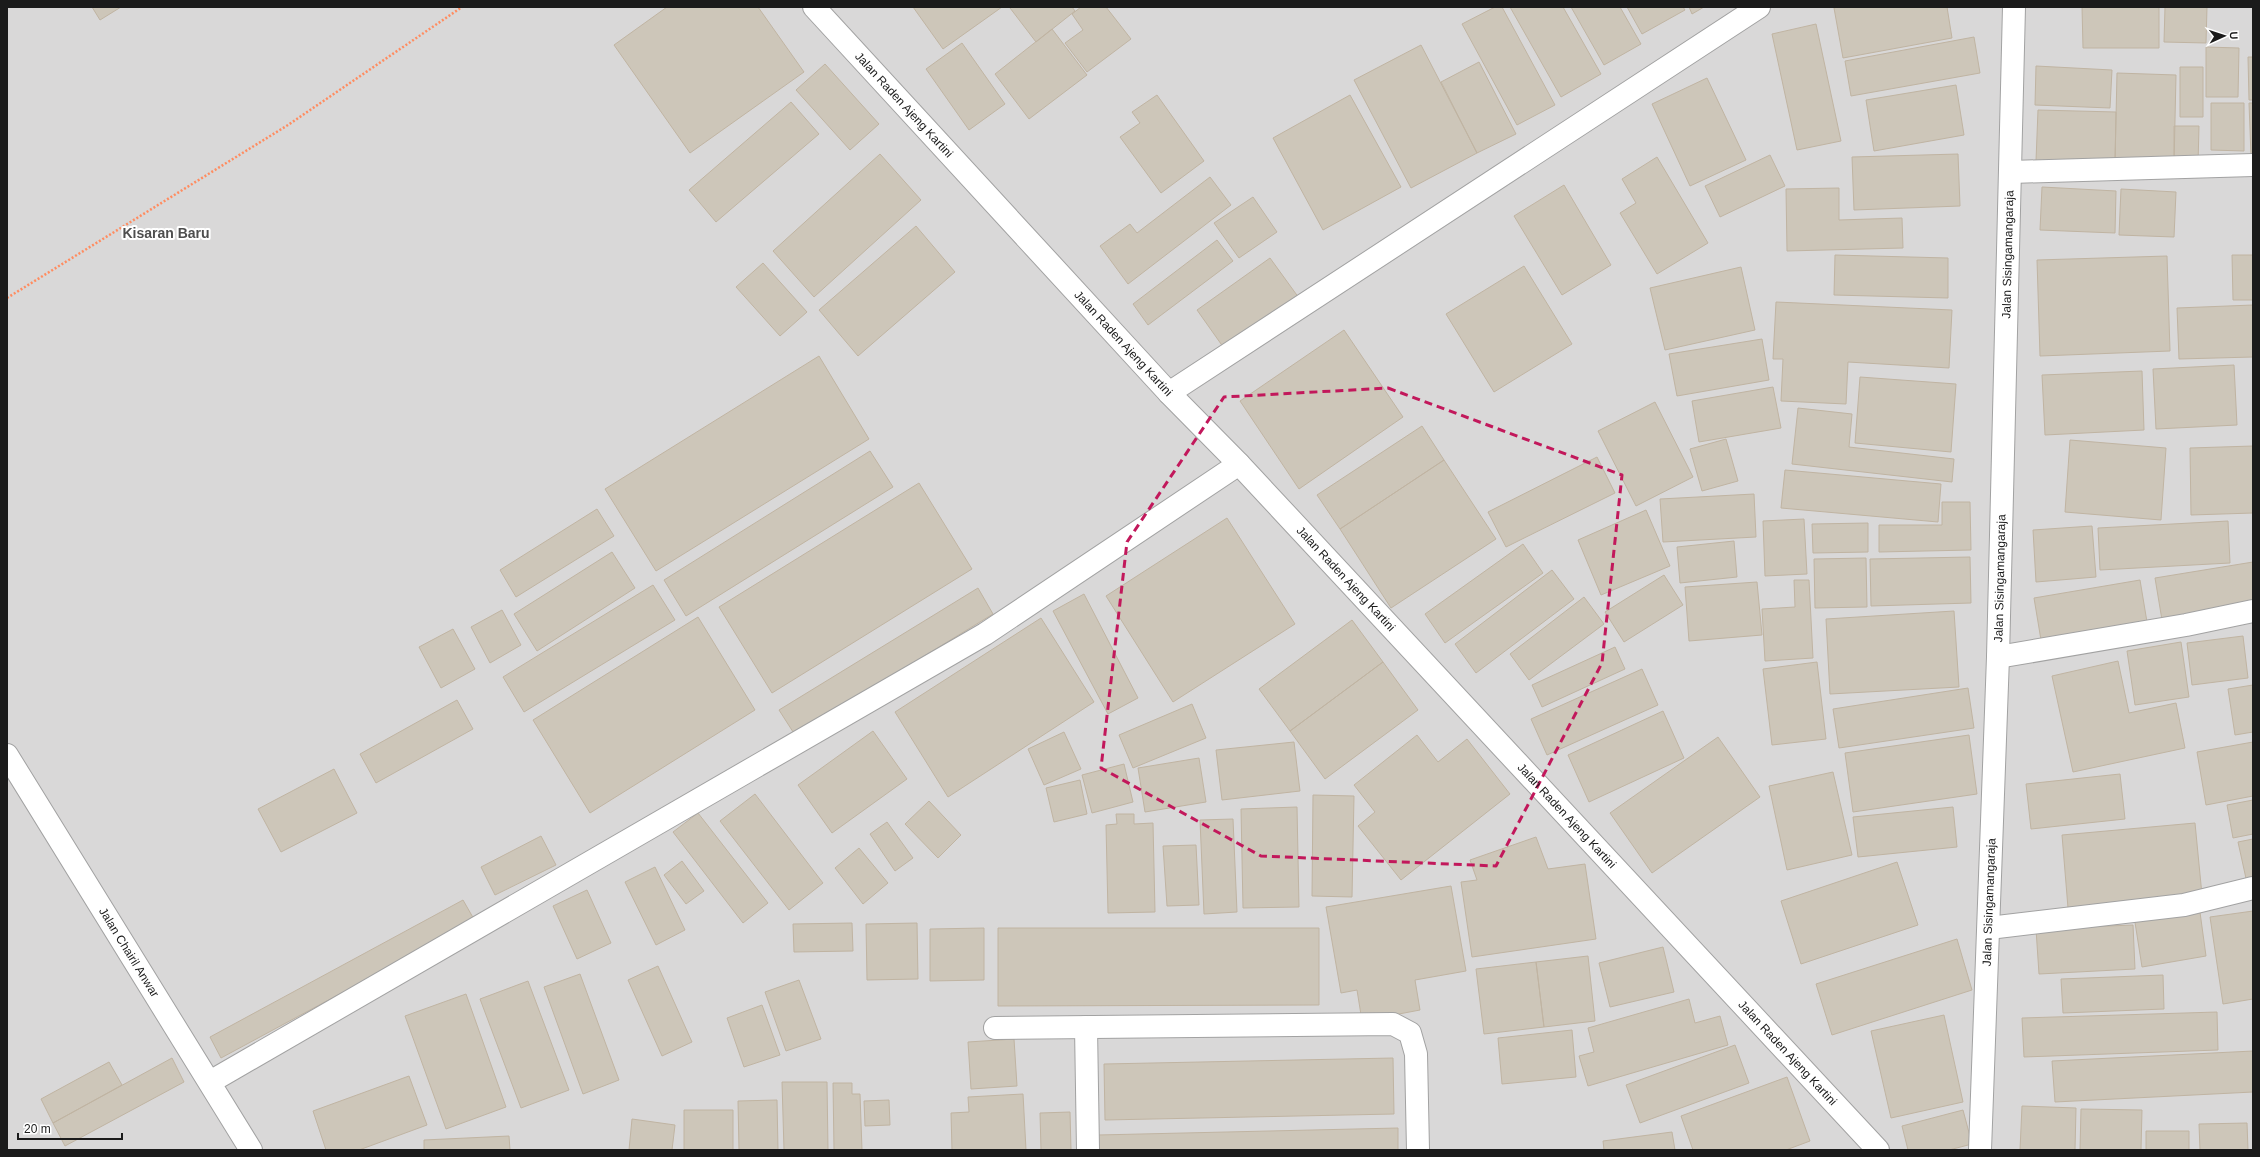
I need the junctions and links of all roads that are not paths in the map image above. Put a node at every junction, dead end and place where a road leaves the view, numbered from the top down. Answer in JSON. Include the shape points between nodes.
{"nodes":[{"id":1,"x":814,"y":7,"type":"edge"},
{"id":2,"x":1759,"y":7,"type":"edge"},
{"id":3,"x":2014,"y":7,"type":"edge"},
{"id":4,"x":2253,"y":165,"type":"edge"},
{"id":5,"x":2011,"y":172,"type":"junction"},
{"id":6,"x":1170,"y":393,"type":"junction"},
{"id":7,"x":1238,"y":464,"type":"junction"},
{"id":8,"x":2253,"y":611,"type":"edge"},
{"id":9,"x":1998,"y":657,"type":"junction"},
{"id":10,"x":7,"y":755,"type":"edge"},
{"id":11,"x":2253,"y":888,"type":"edge"},
{"id":12,"x":1989,"y":928,"type":"junction"},
{"id":13,"x":1086,"y":1027,"type":"junction"},
{"id":14,"x":995,"y":1028,"type":"dead end"},
{"id":15,"x":210,"y":1082,"type":"junction"},
{"id":16,"x":251,"y":1150,"type":"edge"},
{"id":17,"x":1088,"y":1150,"type":"edge"},
{"id":18,"x":1418,"y":1150,"type":"edge"},
{"id":19,"x":1878,"y":1150,"type":"edge"},
{"id":20,"x":1980,"y":1150,"type":"edge"}],
"edges":[{"from":1,"to":6,"type":"street","name":"Jalan Raden Ajeng Kartini"},
{"from":2,"to":6,"type":"street"},
{"from":3,"to":5,"type":"street","name":"Jalan Sisingamangaraja"},
{"from":4,"to":5,"type":"street"},
{"from":5,"to":9,"type":"street","name":"Jalan Sisingamangaraja"},
{"from":6,"to":7,"type":"street","name":"Jalan Raden Ajeng Kartini"},
{"from":7,"to":15,"type":"street","via":[[985,634]]},
{"from":7,"to":19,"type":"street","name":"Jalan Raden Ajeng Kartini"},
{"from":8,"to":9,"type":"street"},
{"from":9,"to":12,"type":"street","name":"Jalan Sisingamangaraja"},
{"from":10,"to":15,"type":"street","name":"Jalan Chairil Anwar"},
{"from":11,"to":12,"type":"street","via":[[2184,905]]},
{"from":12,"to":20,"type":"street","name":"Jalan Sisingamangaraja"},
{"from":13,"to":14,"type":"street"},
{"from":13,"to":17,"type":"street"},
{"from":13,"to":18,"type":"street","via":[[1393,1024],[1410,1033],[1416,1054]]},
{"from":15,"to":16,"type":"street","name":"Jalan Chairil Anwar"}]}
